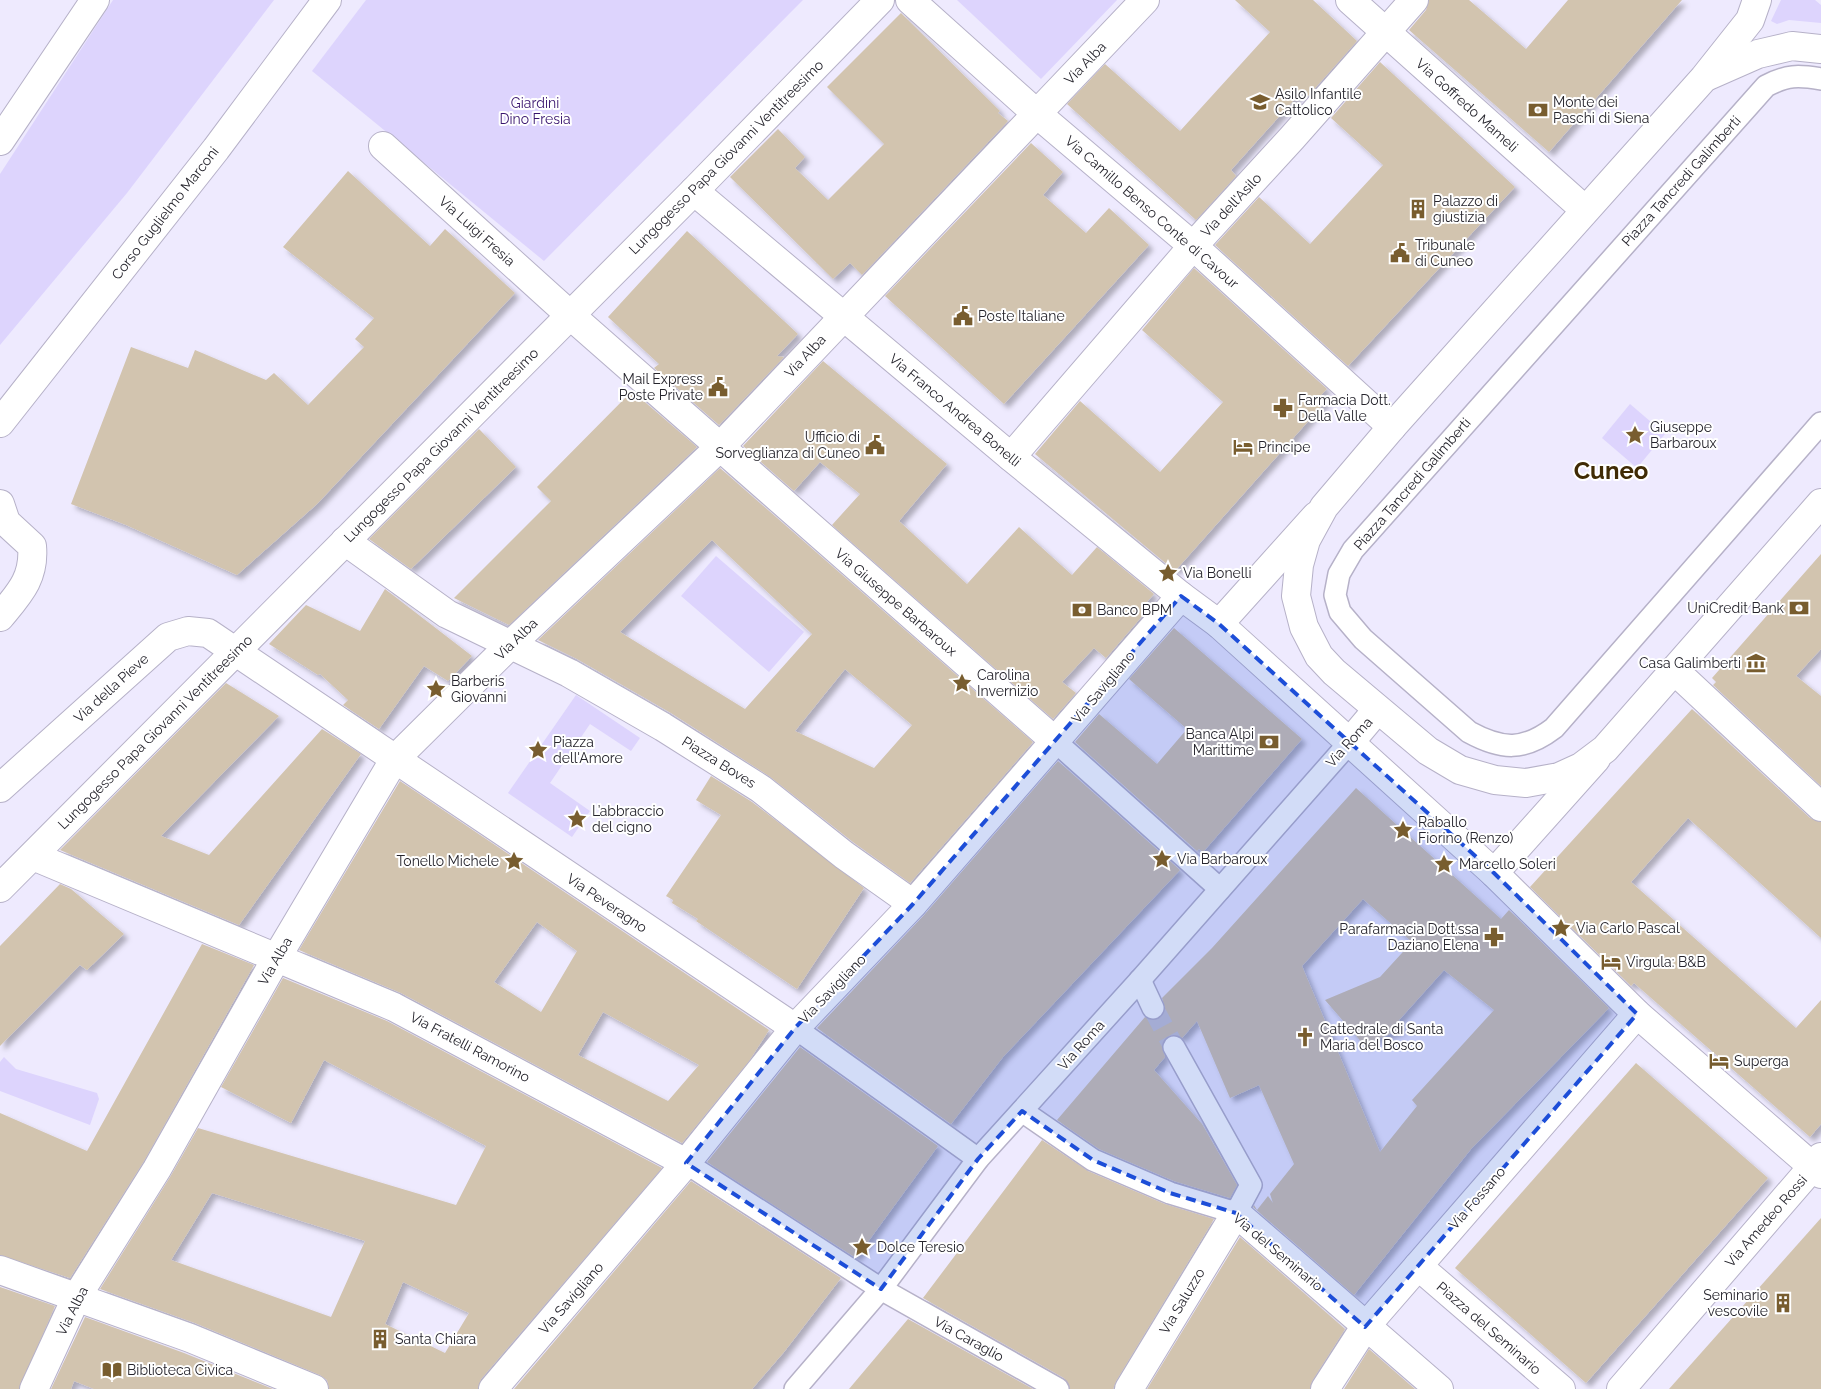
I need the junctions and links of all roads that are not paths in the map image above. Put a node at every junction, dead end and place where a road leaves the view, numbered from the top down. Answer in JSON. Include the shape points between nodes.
{"nodes":[{"id":1,"x":95,"y":0,"type":"edge"},
{"id":2,"x":327,"y":0,"type":"edge"},
{"id":3,"x":880,"y":0,"type":"edge"},
{"id":4,"x":910,"y":0,"type":"edge"},
{"id":5,"x":1145,"y":0,"type":"edge"},
{"id":6,"x":1350,"y":0,"type":"edge"},
{"id":7,"x":1414,"y":0,"type":"edge"},
{"id":8,"x":1757,"y":0,"type":"edge"},
{"id":9,"x":1386,"y":32,"type":"junction"},
{"id":10,"x":1821,"y":49,"type":"edge"},
{"id":11,"x":1704,"y":78,"type":"junction"},
{"id":12,"x":1821,"y":78,"type":"edge"},
{"id":13,"x":1036,"y":113,"type":"junction"},
{"id":14,"x":0,"y":140,"type":"edge"},
{"id":15,"x":384,"y":146,"type":"dead end"},
{"id":16,"x":694,"y":191,"type":"junction"},
{"id":17,"x":1585,"y":210,"type":"junction"},
{"id":18,"x":1193,"y":246,"type":"junction"},
{"id":19,"x":570,"y":315,"type":"junction"},
{"id":20,"x":843,"y":316,"type":"junction"},
{"id":21,"x":0,"y":423,"type":"edge"},
{"id":22,"x":1821,"y":424,"type":"edge"},
{"id":23,"x":1392,"y":427,"type":"junction"},
{"id":24,"x":720,"y":447,"type":"junction"},
{"id":25,"x":1011,"y":457,"type":"junction"},
{"id":26,"x":1821,"y":503,"type":"edge"},
{"id":27,"x":1324,"y":508,"type":"junction"},
{"id":28,"x":2,"y":515,"type":"edge"},
{"id":29,"x":345,"y":541,"type":"junction"},
{"id":30,"x":1181,"y":596,"type":"junction"},
{"id":31,"x":0,"y":618,"type":"edge"},
{"id":32,"x":1219,"y":624,"type":"junction"},
{"id":33,"x":510,"y":645,"type":"junction"},
{"id":34,"x":234,"y":651,"type":"junction"},
{"id":35,"x":1674,"y":670,"type":"junction"},
{"id":36,"x":1377,"y":710,"type":"junction"},
{"id":37,"x":1056,"y":742,"type":"junction"},
{"id":38,"x":1350,"y":742,"type":"junction"},
{"id":39,"x":1605,"y":749,"type":"junction"},
{"id":40,"x":394,"y":760,"type":"junction"},
{"id":41,"x":0,"y":788,"type":"edge"},
{"id":42,"x":1821,"y":807,"type":"edge"},
{"id":43,"x":33,"y":856,"type":"junction"},
{"id":44,"x":1494,"y":873,"type":"junction"},
{"id":45,"x":0,"y":888,"type":"edge"},
{"id":46,"x":1220,"y":889,"type":"junction"},
{"id":47,"x":913,"y":904,"type":"junction"},
{"id":48,"x":277,"y":957,"type":"junction"},
{"id":49,"x":1140,"y":980,"type":"junction"},
{"id":50,"x":1153,"y":1008,"type":"tunnel mouth"},
{"id":51,"x":1637,"y":1014,"type":"junction"},
{"id":52,"x":795,"y":1028,"type":"junction"},
{"id":53,"x":1174,"y":1047,"type":"tunnel mouth"},
{"id":54,"x":1022,"y":1111,"type":"junction"},
{"id":55,"x":978,"y":1159,"type":"junction"},
{"id":56,"x":686,"y":1163,"type":"junction"},
{"id":57,"x":1818,"y":1166,"type":"edge"},
{"id":58,"x":1236,"y":1213,"type":"junction"},
{"id":59,"x":1418,"y":1266,"type":"junction"},
{"id":60,"x":0,"y":1270,"type":"edge"},
{"id":61,"x":881,"y":1289,"type":"junction"},
{"id":62,"x":76,"y":1298,"type":"junction"},
{"id":63,"x":1365,"y":1326,"type":"junction"},
{"id":64,"x":34,"y":1389,"type":"edge"},
{"id":65,"x":314,"y":1389,"type":"edge"},
{"id":66,"x":493,"y":1389,"type":"edge"},
{"id":67,"x":796,"y":1389,"type":"edge"},
{"id":68,"x":1058,"y":1389,"type":"edge"},
{"id":69,"x":1129,"y":1389,"type":"edge"},
{"id":70,"x":1325,"y":1389,"type":"edge"},
{"id":71,"x":1438,"y":1389,"type":"edge"},
{"id":72,"x":1561,"y":1389,"type":"edge"},
{"id":73,"x":1621,"y":1389,"type":"edge"}],
"edges":[{"from":1,"to":14,"type":"street"},
{"from":2,"to":21,"type":"street","name":"Corso Guglielmo Marconi","via":[[216,149]]},
{"from":3,"to":16,"type":"street","name":"Lungogesso Papa Giovanni Ventitreesimo"},
{"from":4,"to":13,"type":"street","name":"Via Camillo Benso Conte di Cavour"},
{"from":5,"to":13,"type":"street","name":"Via Alba"},
{"from":6,"to":9,"type":"street","name":"Via Goffredo Mameli"},
{"from":7,"to":9,"type":"street","name":"Via dell'Asilo"},
{"from":8,"to":11,"type":"street","via":[[1750,20]]},
{"from":9,"to":17,"type":"street","name":"Via Goffredo Mameli"},
{"from":9,"to":18,"type":"street","name":"Via dell'Asilo"},
{"from":10,"to":11,"type":"street","via":[[1792,46],[1758,54]]},
{"from":11,"to":17,"type":"street"},
{"from":12,"to":22,"type":"street","name":"Piazza Tancredi Galimberti","via":[[1783,77],[1766,86],[1353,550],[1339,574],[1335,595],[1340,612],[1363,639],[1469,732],[1484,741],[1503,745],[1537,741],[1554,728]]},
{"from":13,"to":18,"type":"street","name":"Via Camillo Benso Conte di Cavour"},
{"from":13,"to":20,"type":"street","name":"Via Alba"},
{"from":15,"to":19,"type":"street","name":"Via Luigi Fresia"},
{"from":16,"to":19,"type":"street","name":"Lungogesso Papa Giovanni Ventitreesimo"},
{"from":16,"to":20,"type":"street","name":"Via Franco Andrea Bonelli"},
{"from":17,"to":23,"type":"street"},
{"from":18,"to":23,"type":"street","name":"Via Camillo Benso Conte di Cavour"},
{"from":18,"to":25,"type":"street","name":"Via dell'Asilo"},
{"from":19,"to":24,"type":"street","name":"Via Giuseppe Barbaroux"},
{"from":19,"to":29,"type":"street","name":"Lungogesso Papa Giovanni Ventitreesimo"},
{"from":20,"to":24,"type":"street","name":"Via Alba"},
{"from":20,"to":25,"type":"street","name":"Via Franco Andrea Bonelli"},
{"from":23,"to":27,"type":"street"},
{"from":24,"to":33,"type":"street","name":"Via Alba"},
{"from":24,"to":37,"type":"street","name":"Via Giuseppe Barbaroux"},
{"from":25,"to":30,"type":"street","name":"Via Franco Andrea Bonelli"},
{"from":26,"to":35,"type":"street"},
{"from":27,"to":32,"type":"street"},
{"from":27,"to":36,"type":"street","via":[[1306,540],[1298,565],[1296,596],[1304,627],[1319,656]]},
{"from":28,"to":31,"type":"street","via":[[32,546],[33,563],[20,593]]},
{"from":29,"to":33,"type":"street","name":"Piazza Boves","via":[[447,614]]},
{"from":29,"to":34,"type":"street","name":"Lungogesso Papa Giovanni Ventitreesimo"},
{"from":30,"to":32,"type":"street","name":"Via Franco Andrea Bonelli"},
{"from":30,"to":37,"type":"street","name":"Via Savigliano"},
{"from":32,"to":38,"type":"street"},
{"from":33,"to":40,"type":"street","name":"Via Alba"},
{"from":33,"to":47,"type":"street","name":"Piazza Boves","via":[[568,673],[663,727],[761,789],[844,855]]},
{"from":34,"to":40,"type":"street","name":"Via Peveragno"},
{"from":34,"to":41,"type":"street","name":"Via della Pieve","via":[[208,633],[188,631],[168,637]]},
{"from":34,"to":43,"type":"street","name":"Lungogesso Papa Giovanni Ventitreesimo"},
{"from":35,"to":39,"type":"street"},
{"from":35,"to":42,"type":"street"},
{"from":36,"to":38,"type":"street","name":"Via Roma"},
{"from":36,"to":39,"type":"street","via":[[1428,751],[1460,770],[1495,780],[1526,783],[1559,777],[1581,767]]},
{"from":37,"to":46,"type":"street","name":"Via Giuseppe Barbaroux"},
{"from":37,"to":47,"type":"street","name":"Via Savigliano"},
{"from":38,"to":44,"type":"street"},
{"from":38,"to":46,"type":"street","name":"Via Roma"},
{"from":39,"to":44,"type":"street"},
{"from":40,"to":48,"type":"street","name":"Via Alba"},
{"from":40,"to":52,"type":"street","name":"Via Peveragno"},
{"from":43,"to":45,"type":"street","name":"Lungogesso Papa Giovanni Ventitreesimo"},
{"from":43,"to":48,"type":"street","name":"Via Fratelli Ramorino"},
{"from":44,"to":51,"type":"street"},
{"from":46,"to":49,"type":"street","name":"Via Roma"},
{"from":47,"to":52,"type":"street","name":"Via Savigliano"},
{"from":48,"to":56,"type":"street","name":"Via Fratelli Ramorino","via":[[394,1007]]},
{"from":48,"to":62,"type":"street","name":"Via Alba","via":[[157,1169]]},
{"from":49,"to":50,"type":"street"},
{"from":49,"to":54,"type":"street","name":"Via Roma"},
{"from":51,"to":57,"type":"street"},
{"from":51,"to":59,"type":"street","name":"Via Fossano"},
{"from":52,"to":55,"type":"street","name":"Via Peveragno"},
{"from":52,"to":56,"type":"street","name":"Via Savigliano"},
{"from":53,"to":58,"type":"street","via":[[1252,1185]]},
{"from":54,"to":55,"type":"street","name":"Via Roma"},
{"from":54,"to":58,"type":"street","name":"Via del Seminario","via":[[1092,1160],[1170,1193]]},
{"from":55,"to":61,"type":"street","name":"Via Roma"},
{"from":56,"to":61,"type":"street","name":"Via Fratelli Ramorino"},
{"from":56,"to":66,"type":"street","name":"Via Savigliano"},
{"from":57,"to":73,"type":"street","name":"Via Amedeo Rossi"},
{"from":58,"to":63,"type":"street","name":"Via del Seminario"},
{"from":58,"to":69,"type":"street","name":"Via Saluzzo"},
{"from":59,"to":63,"type":"street","name":"Via Fossano"},
{"from":59,"to":72,"type":"street","name":"Piazza del Seminario"},
{"from":60,"to":62,"type":"street"},
{"from":61,"to":67,"type":"street","name":"Via Roma"},
{"from":61,"to":68,"type":"street","name":"Via Caraglio"},
{"from":62,"to":64,"type":"street","name":"Via Alba"},
{"from":62,"to":65,"type":"street","via":[[190,1338]]},
{"from":63,"to":70,"type":"street","name":"Via Fossano"},
{"from":63,"to":71,"type":"street"}]}
